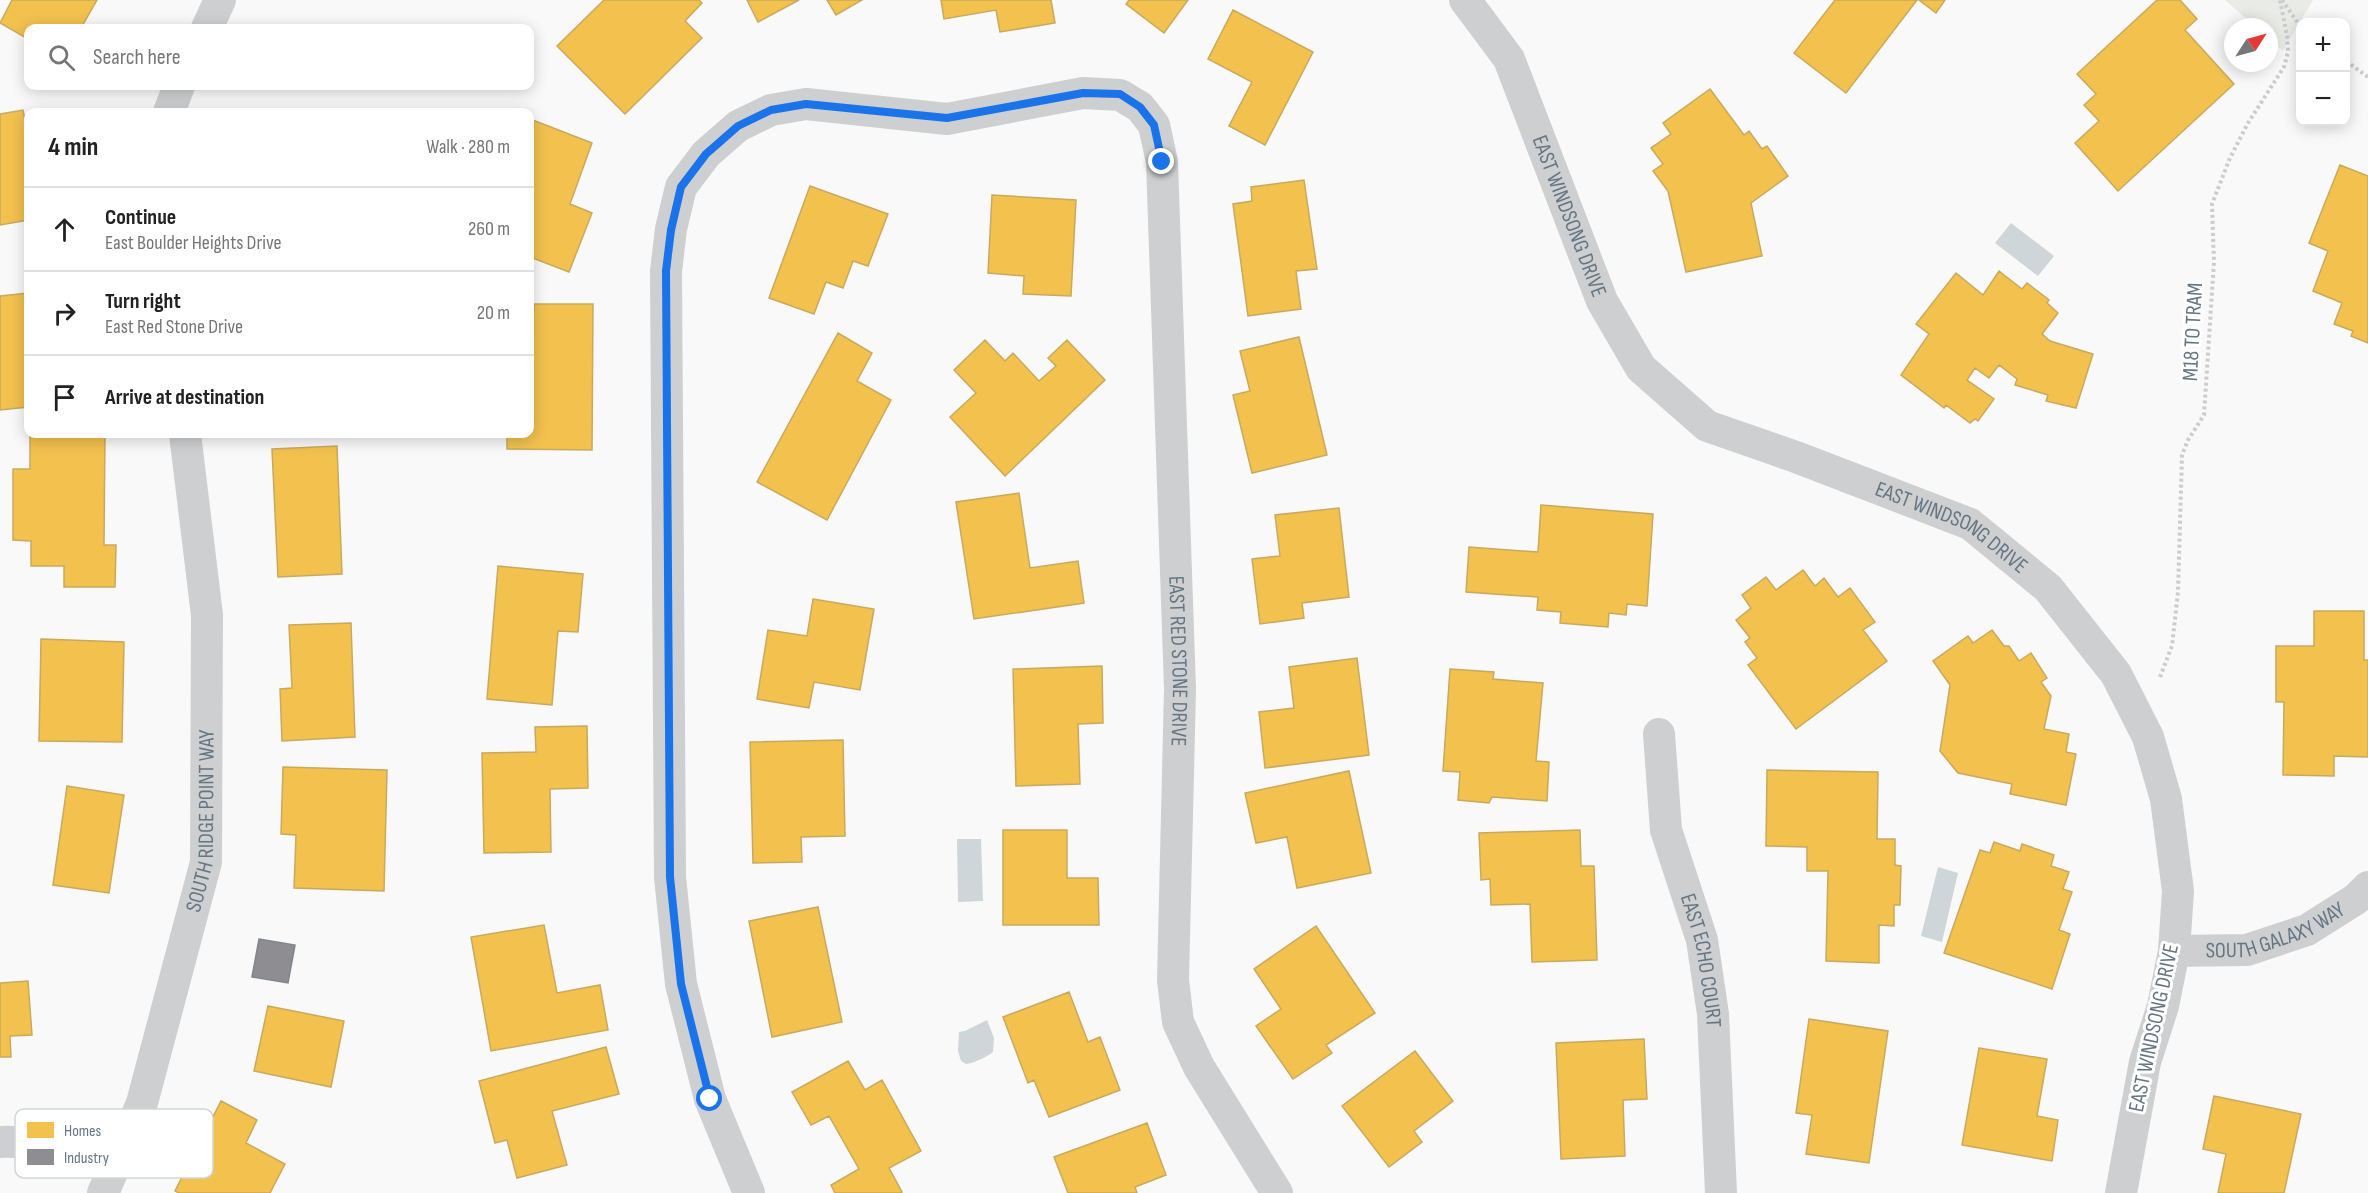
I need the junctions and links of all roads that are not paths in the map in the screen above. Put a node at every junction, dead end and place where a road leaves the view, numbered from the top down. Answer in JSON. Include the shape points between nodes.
{"nodes":[{"id":1,"x":220,"y":0,"type":"edge"},
{"id":2,"x":1465,"y":0,"type":"edge"},
{"id":3,"x":209,"y":24,"type":"edge"},
{"id":4,"x":177,"y":90,"type":"edge"},
{"id":5,"x":171,"y":108,"type":"edge"},
{"id":6,"x":185,"y":438,"type":"edge"},
{"id":7,"x":1659,"y":734,"type":"dead end"},
{"id":8,"x":2368,"y":887,"type":"edge"},
{"id":9,"x":2174,"y":951,"type":"junction"},
{"id":10,"x":139,"y":1109,"type":"edge"},
{"id":11,"x":15,"y":1141,"type":"edge"},
{"id":12,"x":0,"y":1142,"type":"edge"},
{"id":13,"x":749,"y":1193,"type":"edge"},
{"id":14,"x":1277,"y":1193,"type":"edge"},
{"id":15,"x":1721,"y":1193,"type":"edge"},
{"id":16,"x":2121,"y":1193,"type":"edge"}],
"edges":[{"from":1,"to":3,"type":"street"},
{"from":2,"to":9,"type":"street","name":"EAST WINDSONG DRIVE","via":[[1509,59],[1602,302],[1641,368],[1707,426],[1970,524],[2048,588],[2116,674],[2148,737],[2166,799],[2178,891]]},
{"from":4,"to":5,"type":"street"},
{"from":6,"to":10,"type":"street","name":"SOUTH RIDGE POINT WAY","via":[[207,615],[206,862]]},
{"from":7,"to":15,"type":"street","name":"EAST ECHO COURT","via":[[1666,830],[1702,940],[1713,1014]]},
{"from":8,"to":9,"type":"street","name":"SOUTH GALAXY WAY","via":[[2307,930],[2247,950]]},
{"from":9,"to":16,"type":"street","name":"EAST WINDSONG DRIVE","via":[[2163,1006],[2145,1062]]},
{"from":11,"to":12,"type":"street"},
{"from":13,"to":14,"type":"street","name":"EAST RED STONE DRIVE","via":[[710,1099],[681,984],[670,877],[666,271],[681,187],[706,154],[738,126],[771,110],[806,104],[947,118],[1083,93],[1120,94],[1140,107],[1154,125],[1162,162],[1180,689],[1173,980],[1178,1022],[1199,1067]]}]}
